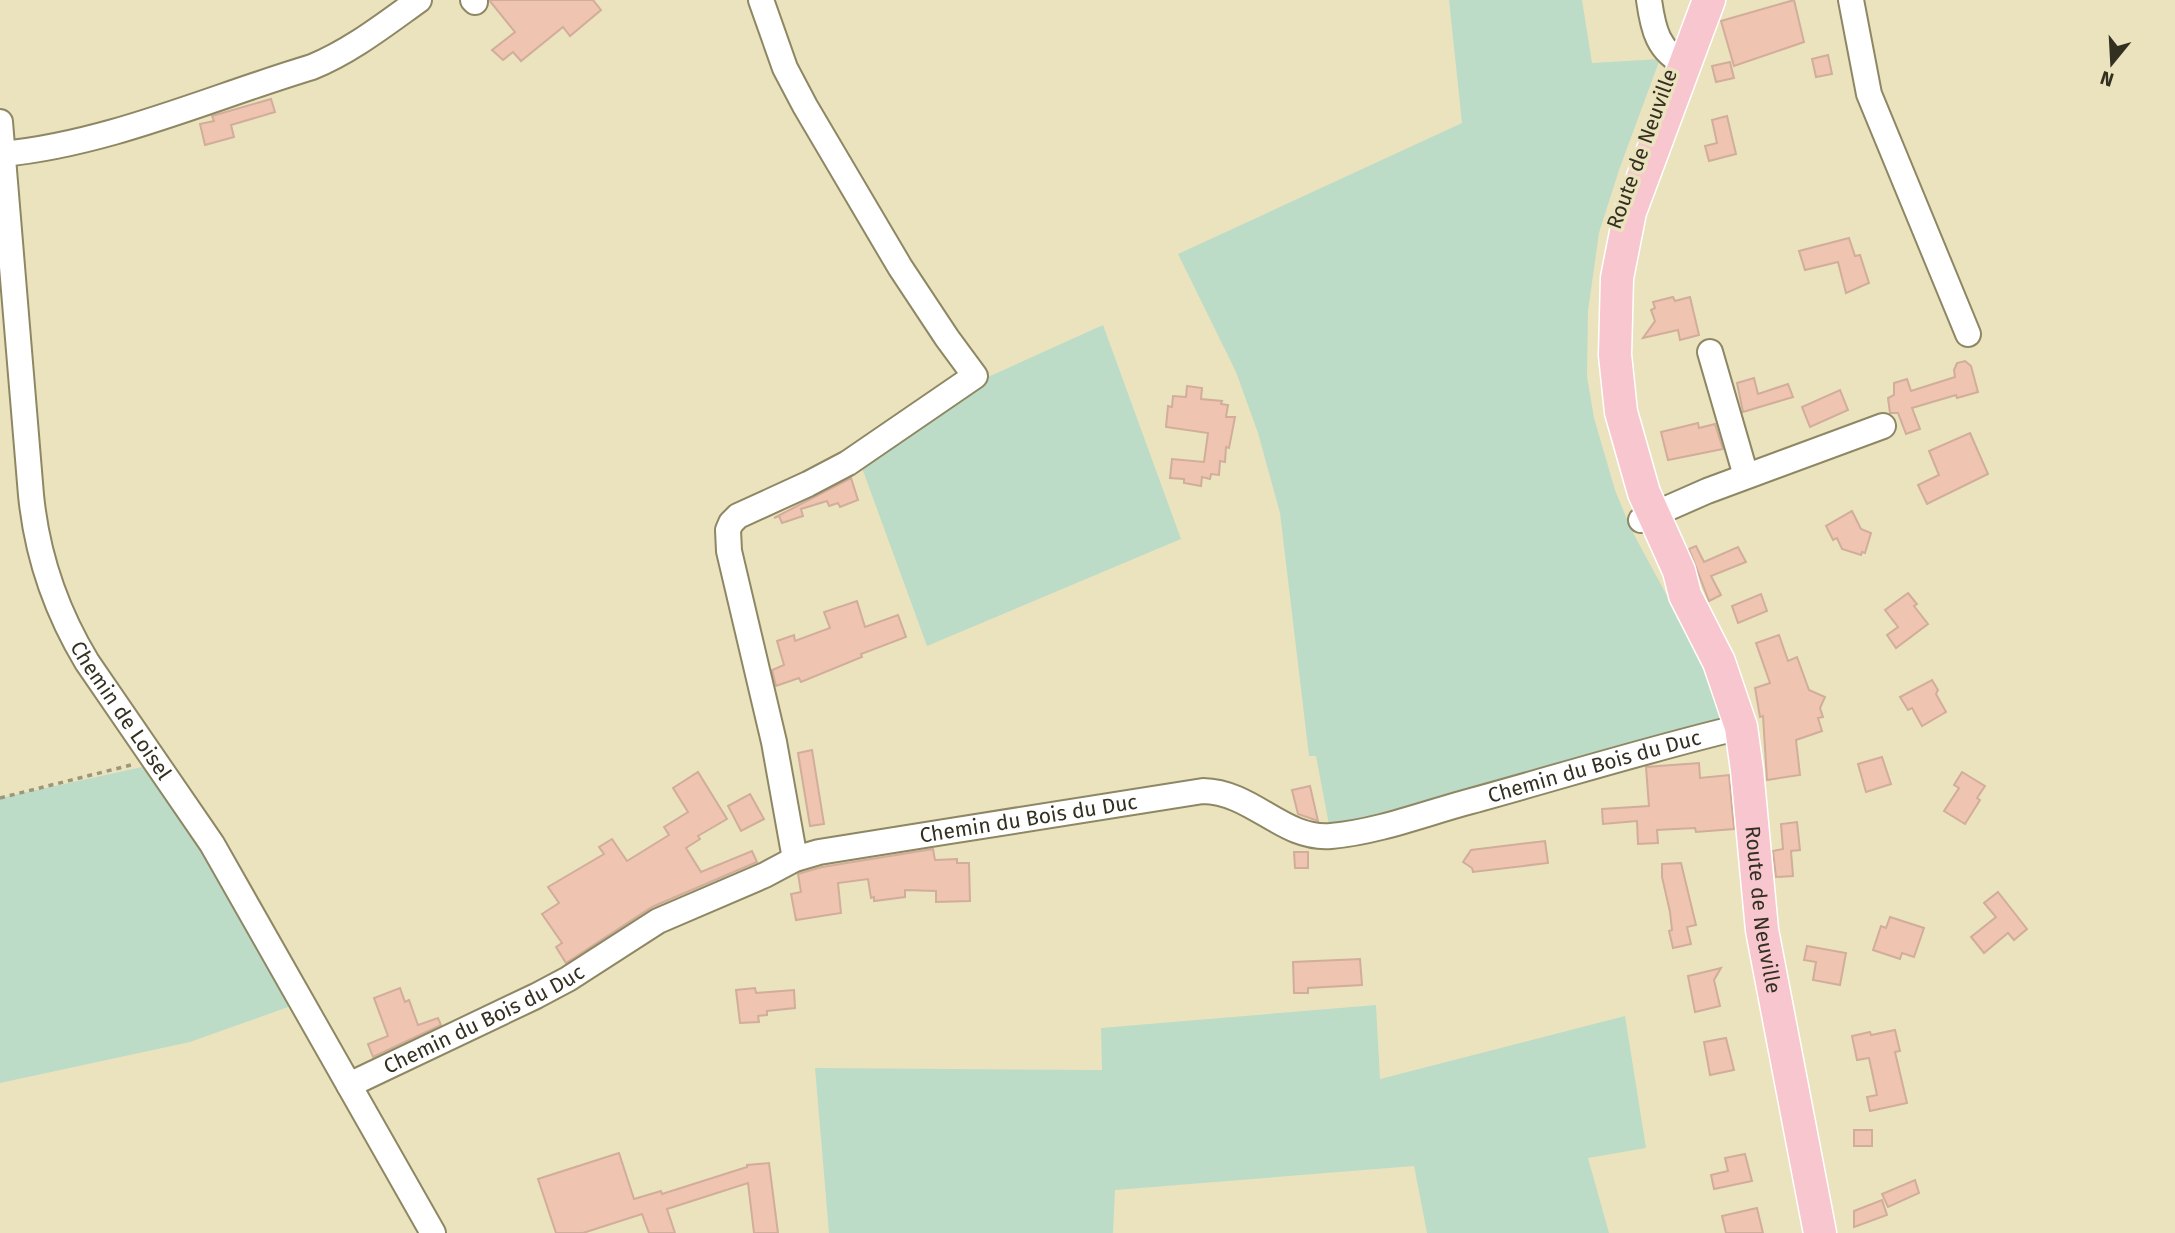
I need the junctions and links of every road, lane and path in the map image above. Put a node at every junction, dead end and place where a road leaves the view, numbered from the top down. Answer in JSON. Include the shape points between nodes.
{"nodes":[{"id":1,"x":419,"y":0,"type":"edge"},
{"id":2,"x":761,"y":0,"type":"edge"},
{"id":3,"x":1649,"y":0,"type":"edge"},
{"id":4,"x":1852,"y":0,"type":"edge"},
{"id":5,"x":1703,"y":13,"type":"edge"},
{"id":6,"x":1681,"y":62,"type":"junction"},
{"id":7,"x":0,"y":122,"type":"edge"},
{"id":8,"x":3,"y":154,"type":"junction"},
{"id":9,"x":1968,"y":334,"type":"dead end"},
{"id":10,"x":1710,"y":352,"type":"dead end"},
{"id":11,"x":1883,"y":426,"type":"dead end"},
{"id":12,"x":1746,"y":476,"type":"junction"},
{"id":13,"x":1646,"y":517,"type":"junction"},
{"id":14,"x":1741,"y":727,"type":"junction"},
{"id":15,"x":154,"y":760,"type":"junction"},
{"id":16,"x":0,"y":798,"type":"edge"},
{"id":17,"x":795,"y":859,"type":"junction"},
{"id":18,"x":349,"y":1085,"type":"junction"},
{"id":19,"x":433,"y":1233,"type":"edge"},
{"id":20,"x":1821,"y":1233,"type":"edge"}],
"edges":[{"from":1,"to":8,"type":"street","via":[[364,40],[312,67],[119,131]]},
{"from":2,"to":17,"type":"street","via":[[785,68],[805,106],[900,267],[975,376],[849,463],[747,510],[728,530]]},
{"from":3,"to":6,"type":"street","via":[[1657,40]]},
{"from":4,"to":9,"type":"street","via":[[1869,94]]},
{"from":5,"to":6,"type":"main road","name":"Route de Neuville"},
{"from":6,"to":13,"type":"main road","name":"Route de Neuville","via":[[1645,130],[1619,200],[1602,291],[1601,355],[1608,412],[1622,468]]},
{"from":7,"to":8,"type":"street","name":"Chemin de Loisel"},
{"from":8,"to":15,"type":"street","name":"Chemin de Loisel","via":[[39,551],[78,647]]},
{"from":10,"to":12,"type":"street"},
{"from":11,"to":12,"type":"street"},
{"from":12,"to":13,"type":"street"},
{"from":13,"to":14,"type":"main road","name":"Route de Neuville","via":[[1678,571],[1719,662]]},
{"from":14,"to":17,"type":"street","name":"Chemin du Bois du Duc","via":[[1397,822],[1330,836],[1300,832],[1242,799],[1203,791]]},
{"from":14,"to":20,"type":"main road","name":"Route de Neuville","via":[[1764,940]]},
{"from":15,"to":16,"type":"path"},
{"from":15,"to":18,"type":"street","name":"Chemin de Loisel","via":[[212,844]]},
{"from":17,"to":18,"type":"street","name":"Chemin du Bois du Duc","via":[[658,921],[536,996]]},
{"from":18,"to":19,"type":"street","name":"Chemin de Loisel"}]}
